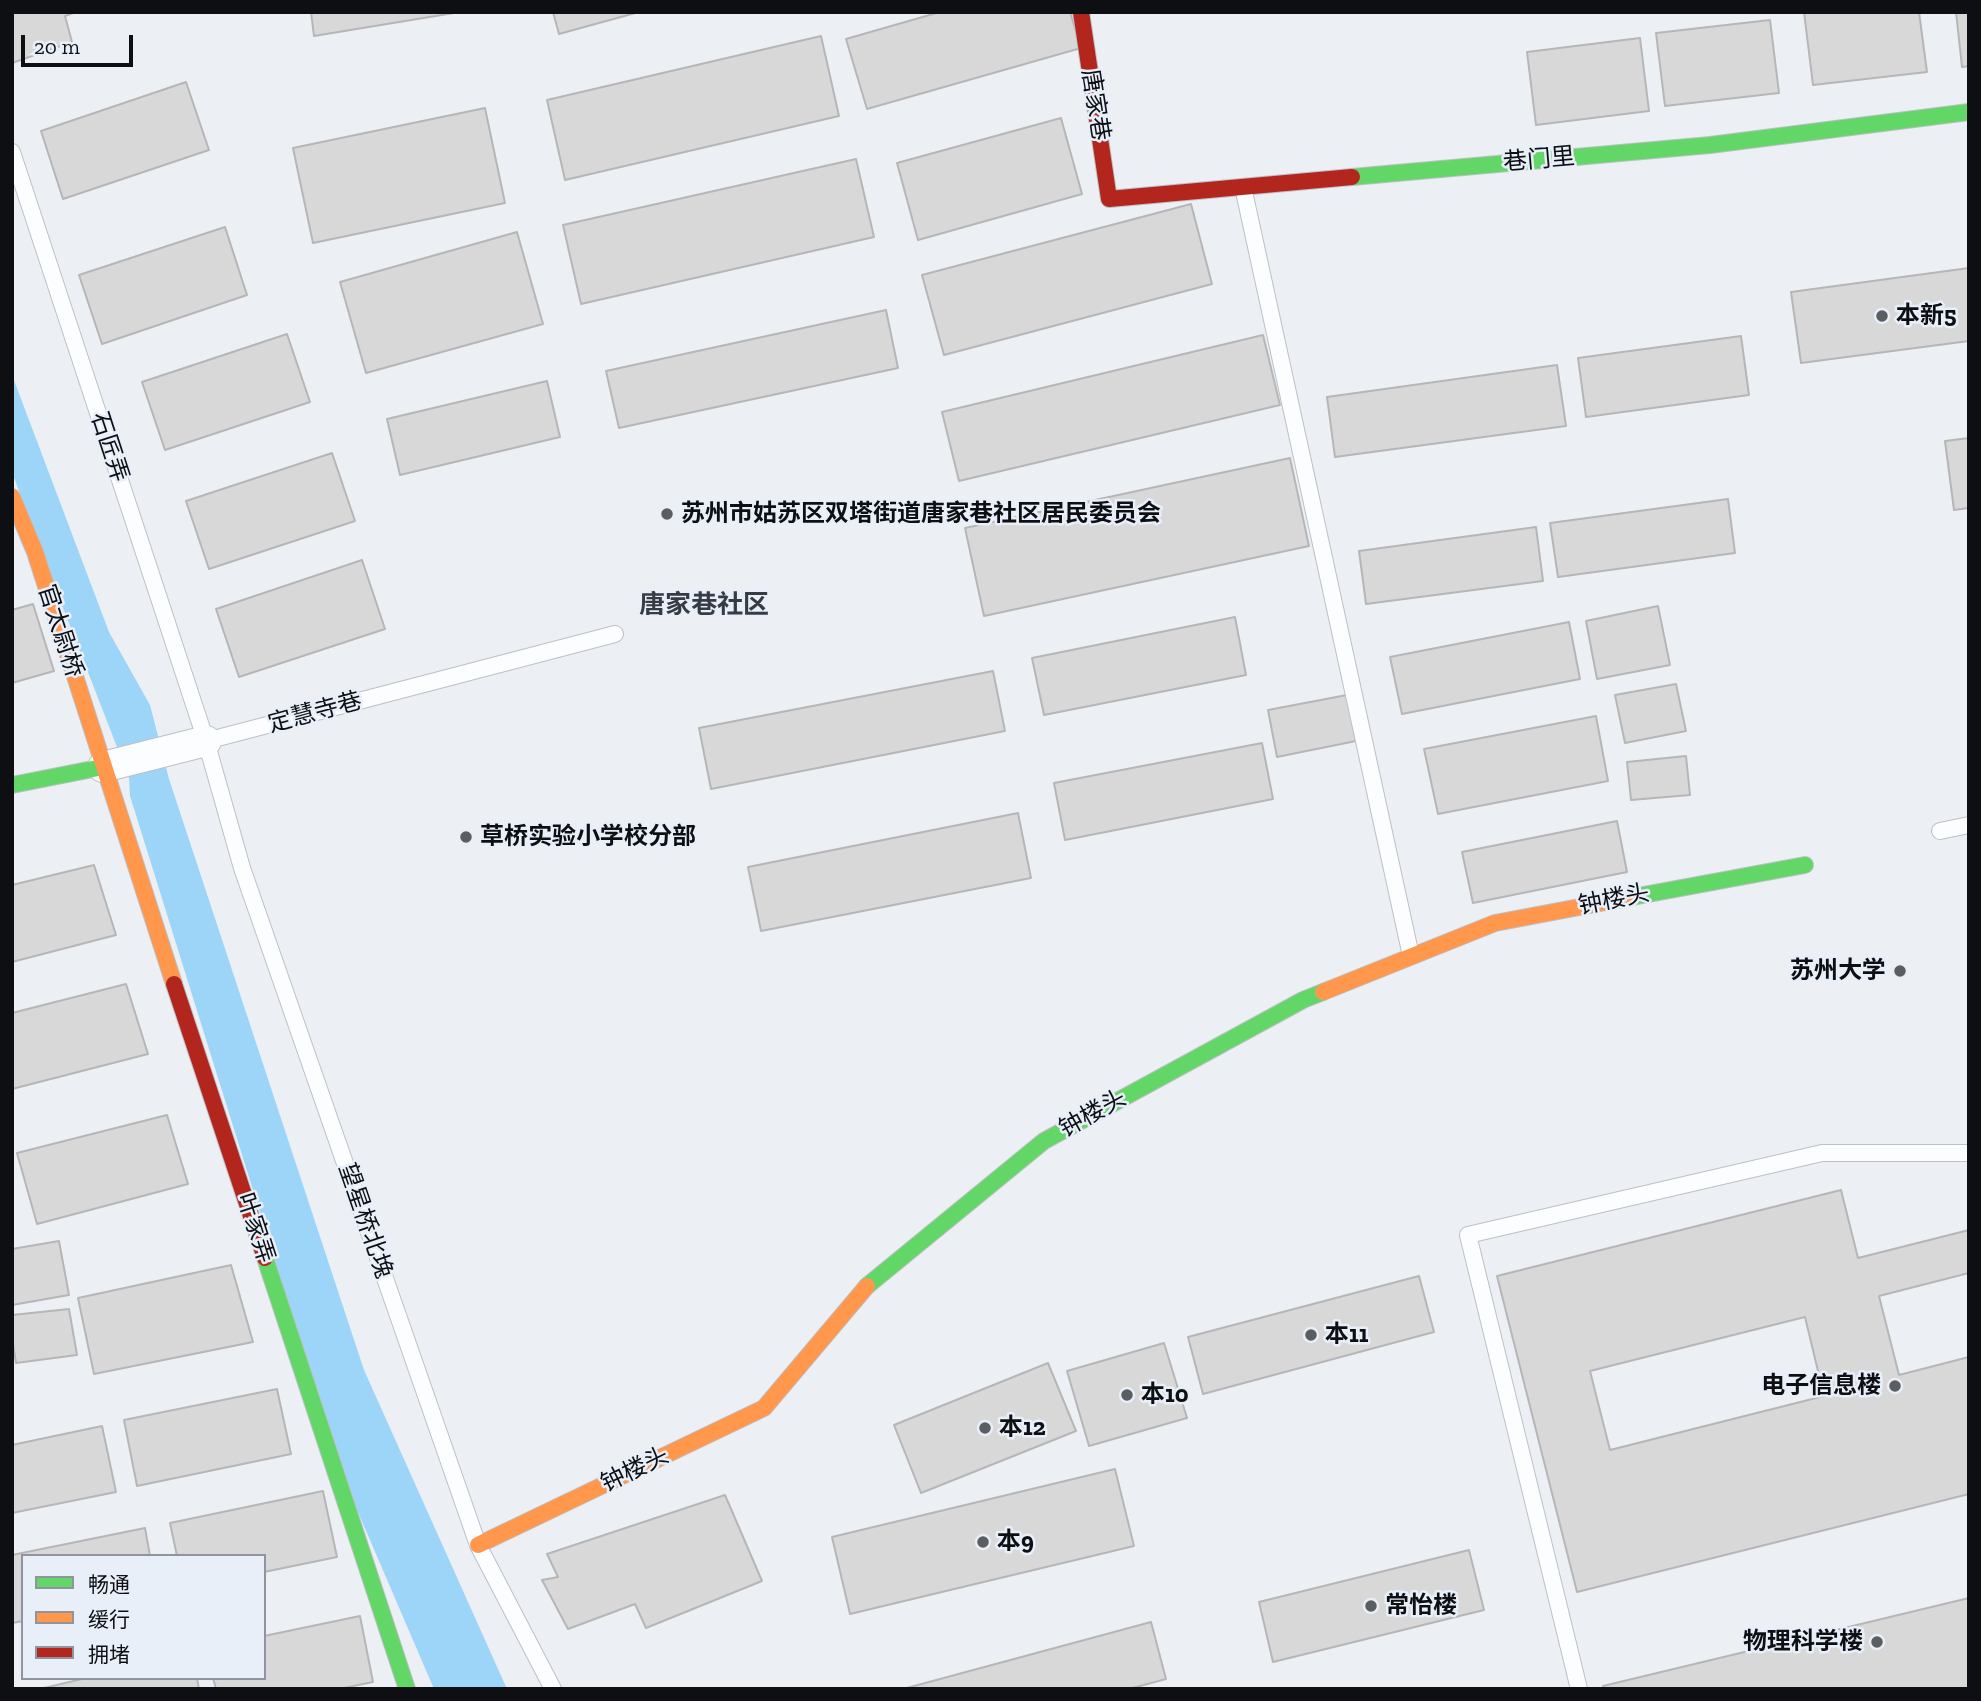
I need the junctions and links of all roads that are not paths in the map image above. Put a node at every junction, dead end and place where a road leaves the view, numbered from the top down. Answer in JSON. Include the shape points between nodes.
{"nodes":[{"id":1,"x":1081,"y":12,"type":"edge"},
{"id":2,"x":1969,"y":111,"type":"edge"},
{"id":3,"x":12,"y":152,"type":"edge"},
{"id":4,"x":1243,"y":187,"type":"junction"},
{"id":5,"x":1109,"y":199,"type":"joint"},
{"id":6,"x":12,"y":496,"type":"edge"},
{"id":7,"x":615,"y":634,"type":"dead end"},
{"id":8,"x":206,"y":741,"type":"junction"},
{"id":9,"x":112,"y":764,"type":"junction"},
{"id":10,"x":12,"y":785,"type":"edge"},
{"id":11,"x":1969,"y":825,"type":"edge"},
{"id":12,"x":1940,"y":831,"type":"dead end"},
{"id":13,"x":1805,"y":865,"type":"dead end"},
{"id":14,"x":1411,"y":956,"type":"junction"},
{"id":15,"x":1969,"y":1153,"type":"edge"},
{"id":16,"x":478,"y":1545,"type":"junction"},
{"id":17,"x":407,"y":1689,"type":"edge"},
{"id":18,"x":553,"y":1689,"type":"edge"},
{"id":19,"x":1578,"y":1689,"type":"edge"}],
"edges":[{"from":1,"to":5,"type":"street","name":"唐家巷"},
{"from":2,"to":4,"type":"street","name":"巷门里","via":[[1710,145]]},
{"from":3,"to":8,"type":"lane","name":"石匠弄"},
{"from":4,"to":5,"type":"street","name":"巷门里"},
{"from":4,"to":14,"type":"lane"},
{"from":6,"to":9,"type":"street","name":"官太尉桥"},
{"from":7,"to":8,"type":"lane","name":"定慧寺巷"},
{"from":8,"to":9,"type":"street","name":"定慧寺巷"},
{"from":8,"to":16,"type":"lane","name":"望星桥北堍","via":[[242,868]]},
{"from":9,"to":10,"type":"street","name":"定慧寺巷"},
{"from":9,"to":17,"type":"street","name":"叶家弄"},
{"from":11,"to":12,"type":"lane"},
{"from":13,"to":14,"type":"street","name":"钟楼头","via":[[1495,923]]},
{"from":14,"to":16,"type":"street","name":"钟楼头","via":[[1303,1000],[1044,1142],[870,1283],[764,1408]]},
{"from":15,"to":19,"type":"lane","via":[[1822,1153],[1468,1235]]},
{"from":16,"to":18,"type":"lane","name":"望星桥北堍"}]}
